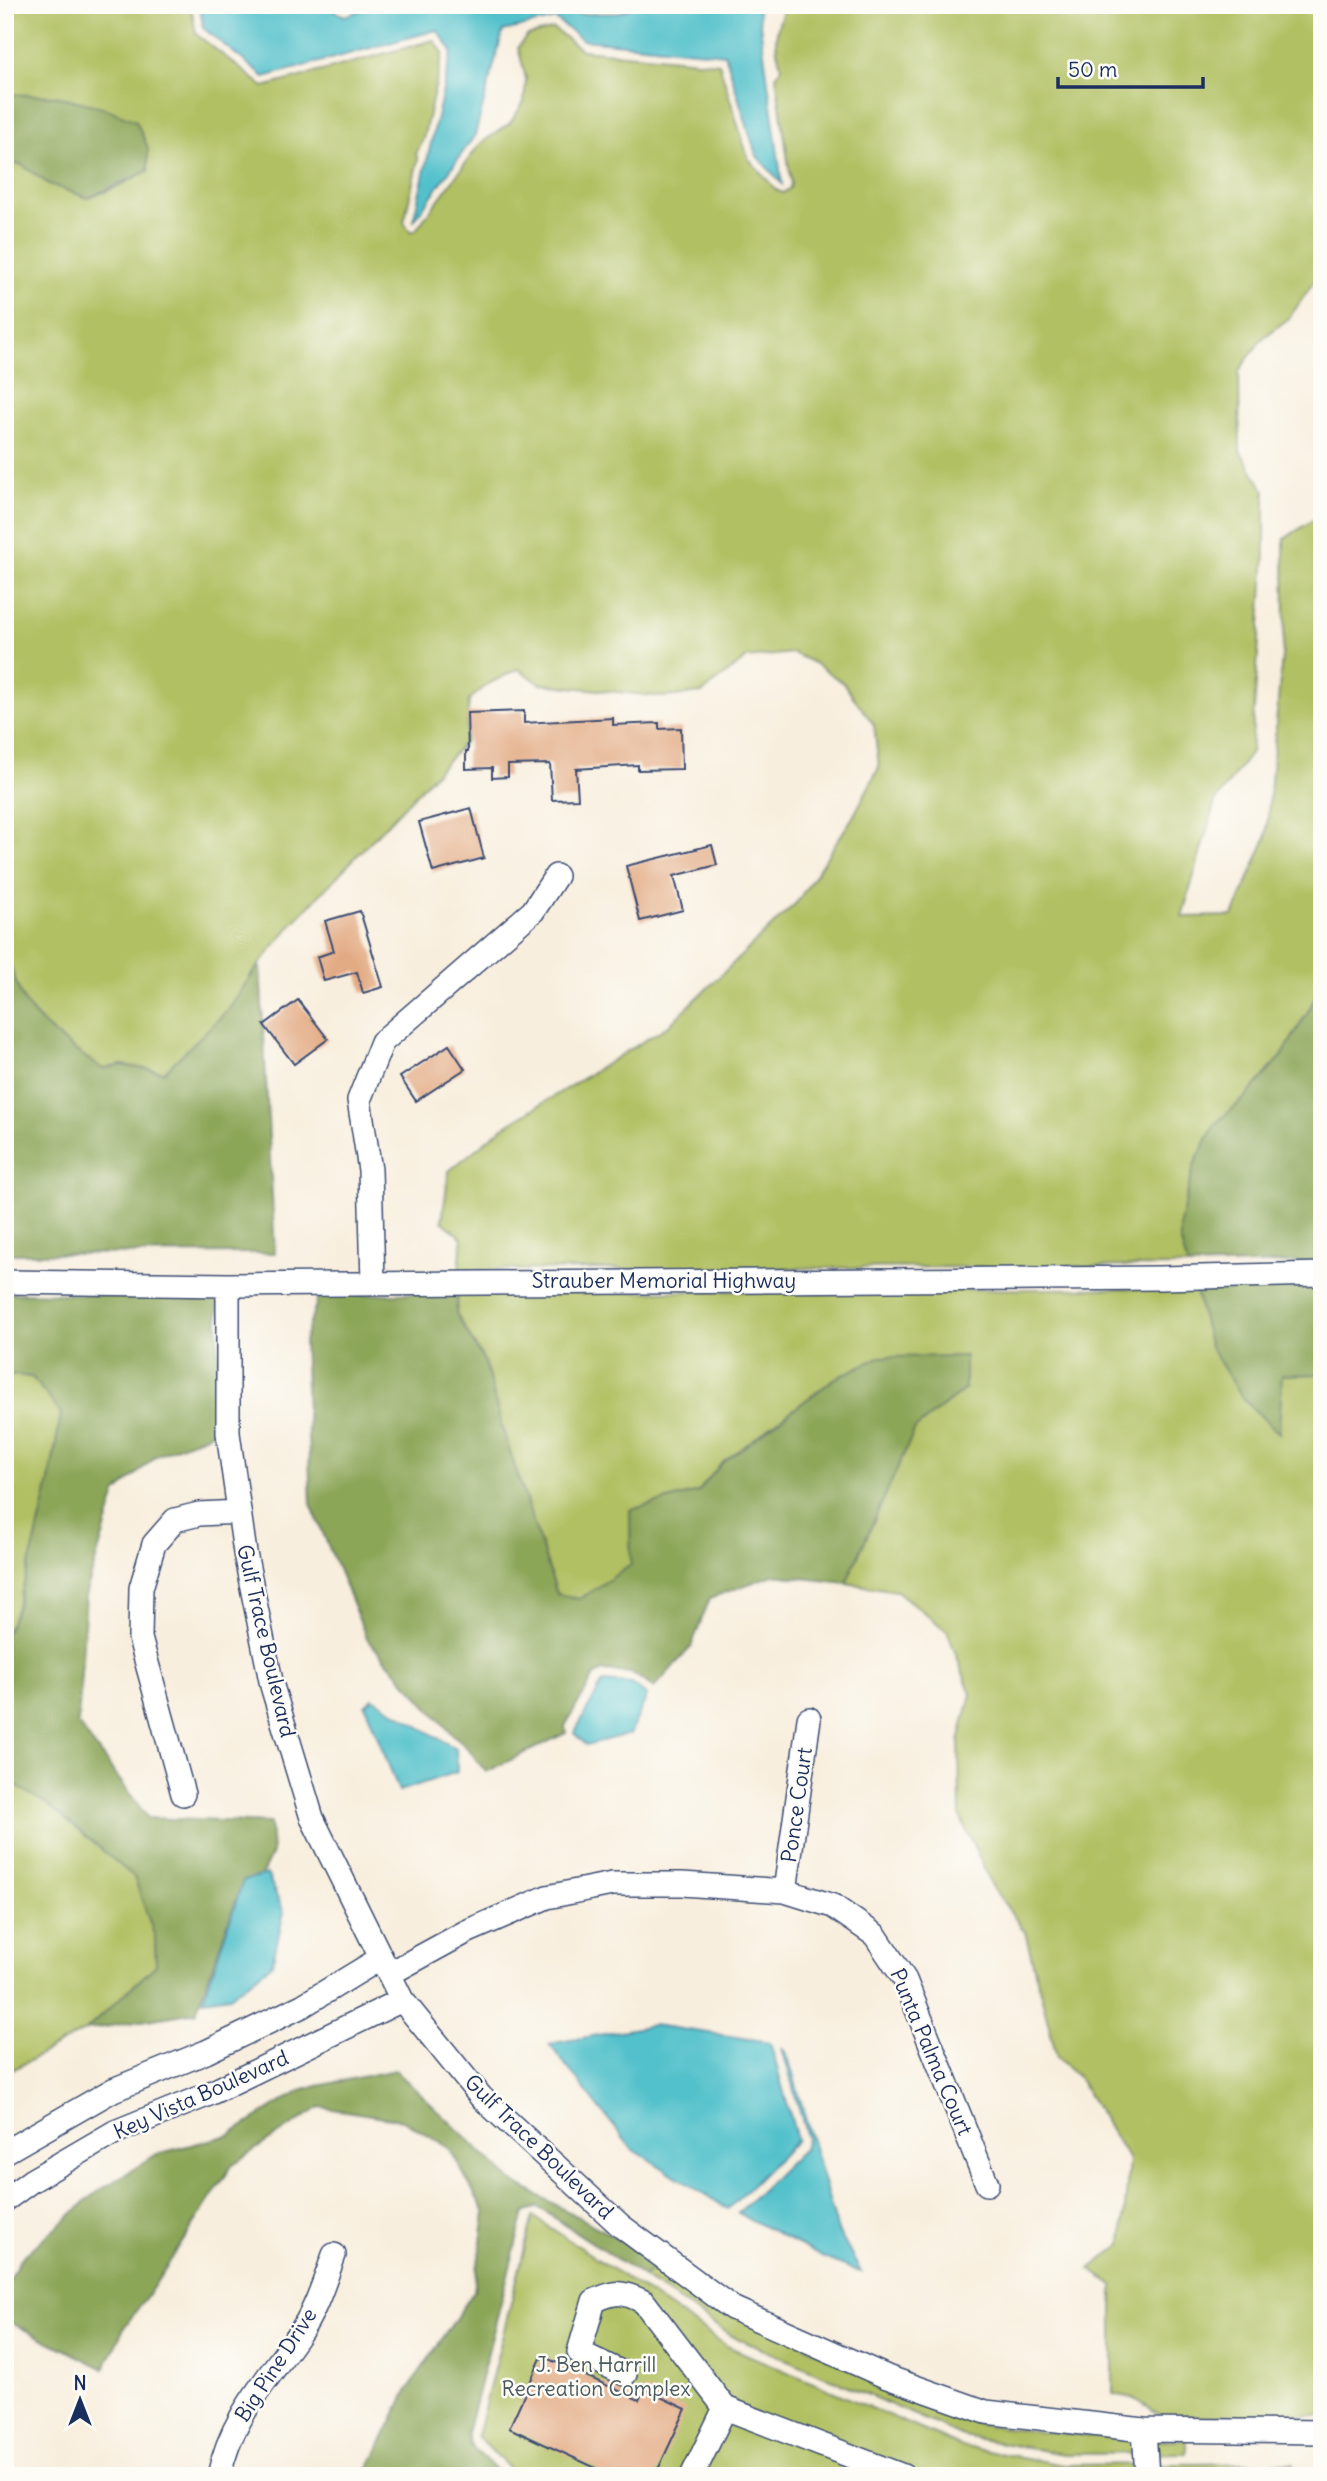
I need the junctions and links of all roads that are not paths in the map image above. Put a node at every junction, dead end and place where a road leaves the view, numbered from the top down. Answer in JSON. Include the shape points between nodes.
{"nodes":[{"id":1,"x":555,"y":876,"type":"dead end"},
{"id":2,"x":1322,"y":1274,"type":"edge"},
{"id":3,"x":5,"y":1282,"type":"edge"},
{"id":4,"x":373,"y":1282,"type":"junction"},
{"id":5,"x":228,"y":1285,"type":"junction"},
{"id":6,"x":239,"y":1512,"type":"junction"},
{"id":7,"x":809,"y":1719,"type":"dead end"},
{"id":8,"x":183,"y":1794,"type":"dead end"},
{"id":9,"x":785,"y":1891,"type":"junction"},
{"id":10,"x":385,"y":1966,"type":"junction"},
{"id":11,"x":402,"y":2000,"type":"junction"},
{"id":12,"x":5,"y":2152,"type":"edge"},
{"id":13,"x":987,"y":2184,"type":"dead end"},
{"id":14,"x":5,"y":2200,"type":"edge"},
{"id":15,"x":334,"y":2255,"type":"dead end"},
{"id":16,"x":625,"y":2374,"type":"dead end"},
{"id":17,"x":725,"y":2408,"type":"junction"},
{"id":18,"x":1144,"y":2430,"type":"junction"},
{"id":19,"x":1322,"y":2432,"type":"edge"},
{"id":20,"x":219,"y":2476,"type":"edge"},
{"id":21,"x":692,"y":2476,"type":"edge"},
{"id":22,"x":903,"y":2476,"type":"edge"},
{"id":23,"x":1147,"y":2476,"type":"edge"}],
"edges":[{"from":1,"to":4,"type":"street","via":[[533,911],[382,1042],[359,1100],[370,1170]]},
{"from":2,"to":4,"type":"street","name":"Strauber Memorial Highway"},
{"from":3,"to":5,"type":"street","name":"Strauber Memorial Highway"},
{"from":4,"to":5,"type":"street","name":"Strauber Memorial Highway"},
{"from":5,"to":6,"type":"street","name":"Gulf Trace Boulevard","via":[[228,1433]]},
{"from":6,"to":8,"type":"street","via":[[175,1520],[154,1544],[141,1588],[140,1638]]},
{"from":6,"to":10,"type":"street","name":"Gulf Trace Boulevard","via":[[272,1686],[312,1818]]},
{"from":7,"to":9,"type":"street","name":"Ponce Court"},
{"from":9,"to":10,"type":"street","name":"Punta Palma Court","via":[[612,1884],[547,1897]]},
{"from":9,"to":13,"type":"street","name":"Punta Palma Court","via":[[833,1906],[875,1935],[905,1980]]},
{"from":10,"to":11,"type":"street","name":"Gulf Trace Boulevard"},
{"from":10,"to":12,"type":"street","name":"Key Vista Boulevard","via":[[206,2052],[113,2090]]},
{"from":11,"to":14,"type":"street","name":"Key Vista Boulevard","via":[[209,2094],[115,2132]]},
{"from":11,"to":18,"type":"street","name":"Gulf Trace Boulevard","via":[[481,2097],[621,2226],[732,2308],[887,2377],[986,2412]]},
{"from":15,"to":20,"type":"street","name":"Big Pine Drive","via":[[316,2306],[234,2429]]},
{"from":16,"to":17,"type":"street","via":[[579,2352],[594,2301],[612,2293],[627,2293],[644,2302]]},
{"from":17,"to":21,"type":"street"},
{"from":17,"to":22,"type":"street"},
{"from":18,"to":19,"type":"street","name":"Gulf Trace Boulevard"},
{"from":18,"to":23,"type":"street"}]}
